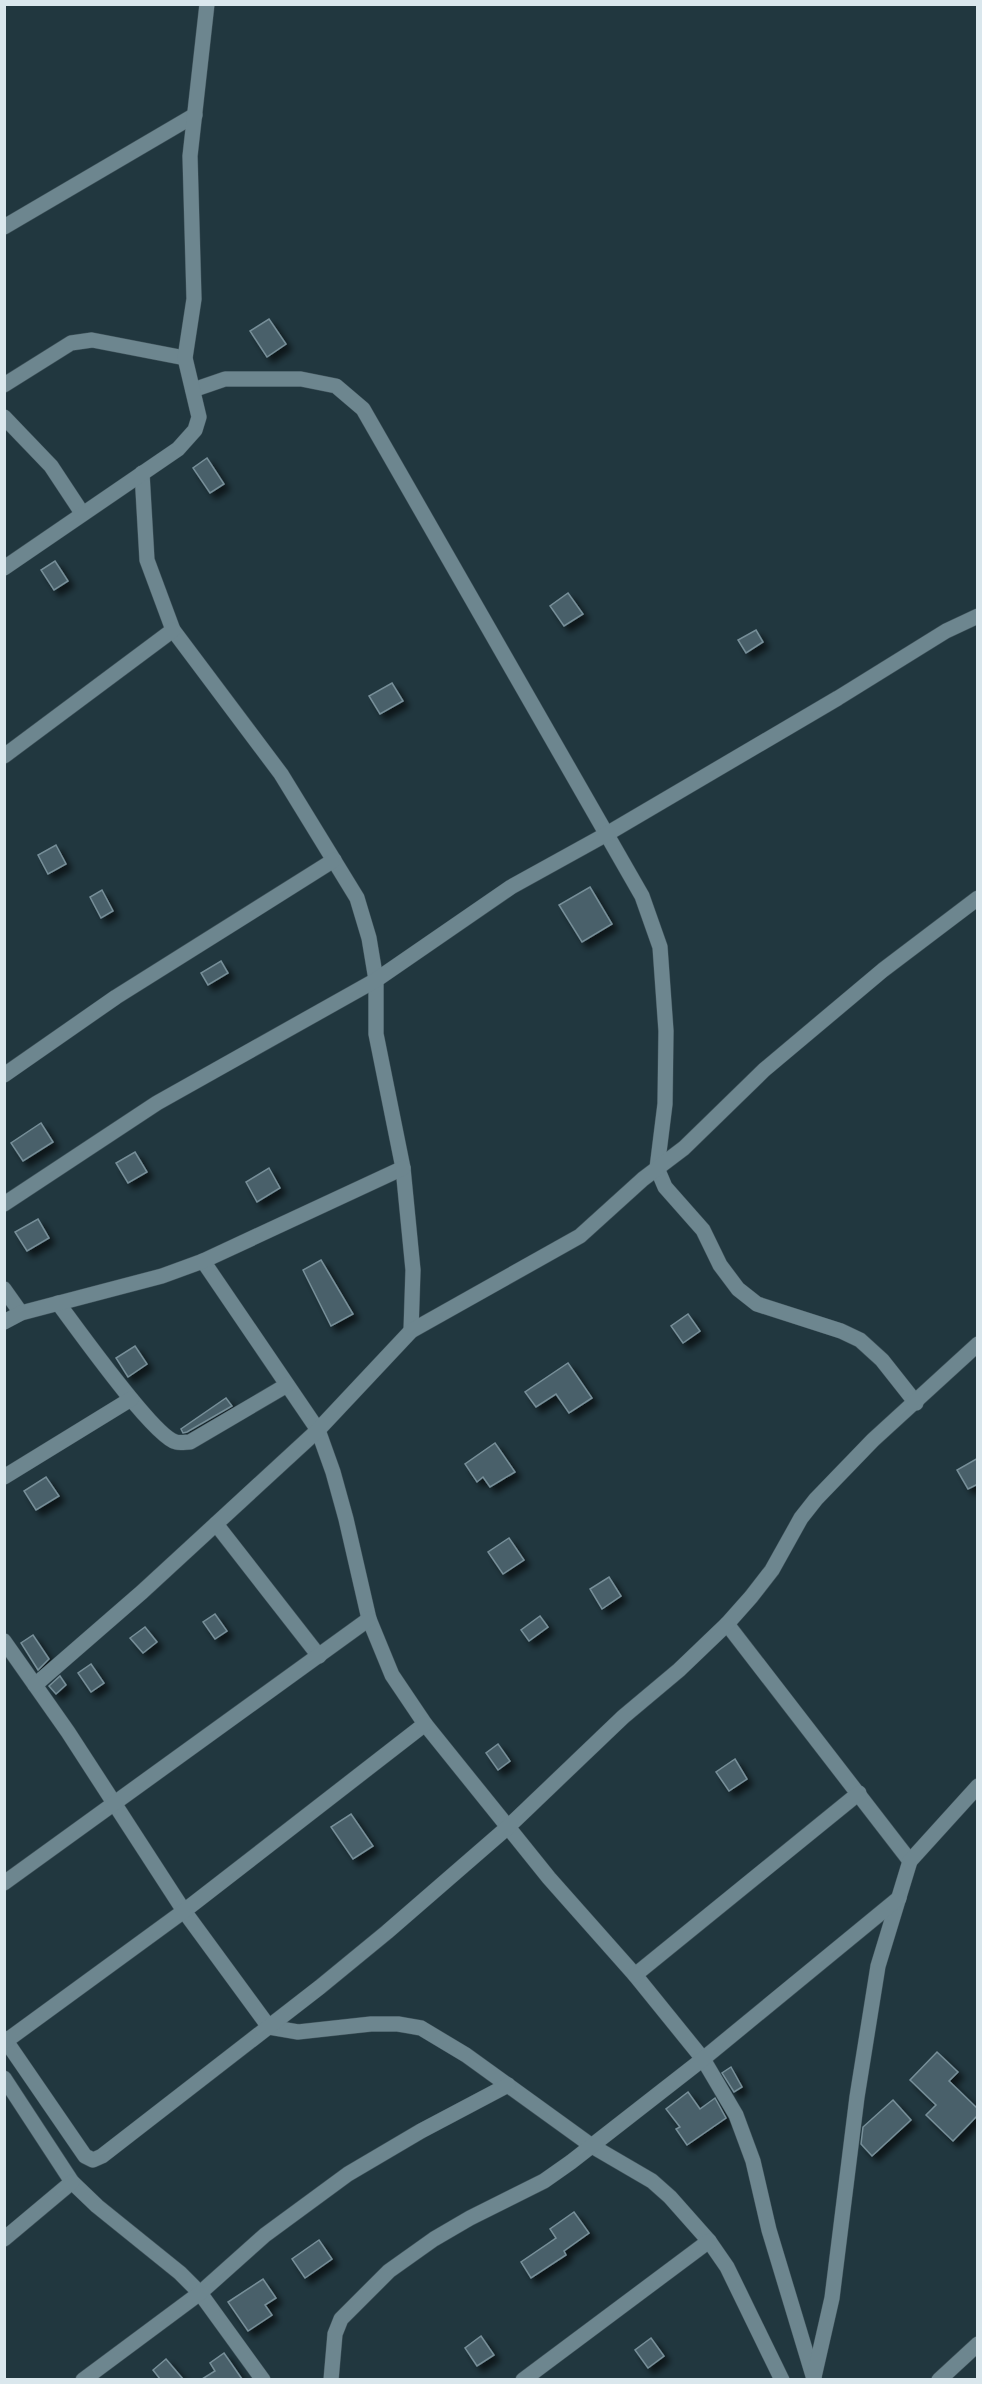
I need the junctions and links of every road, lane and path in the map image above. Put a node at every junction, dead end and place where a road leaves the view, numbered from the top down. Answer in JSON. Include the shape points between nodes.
{"nodes":[{"id":1,"x":207,"y":4,"type":"edge"},
{"id":2,"x":195,"y":115,"type":"junction"},
{"id":3,"x":4,"y":227,"type":"edge"},
{"id":4,"x":185,"y":358,"type":"junction"},
{"id":5,"x":4,"y":385,"type":"edge"},
{"id":6,"x":193,"y":390,"type":"junction"},
{"id":7,"x":4,"y":417,"type":"edge"},
{"id":8,"x":142,"y":473,"type":"junction"},
{"id":9,"x":82,"y":513,"type":"junction"},
{"id":10,"x":4,"y":568,"type":"edge"},
{"id":11,"x":978,"y":616,"type":"edge"},
{"id":12,"x":173,"y":630,"type":"junction"},
{"id":13,"x":4,"y":756,"type":"edge"},
{"id":14,"x":605,"y":835,"type":"junction"},
{"id":15,"x":334,"y":860,"type":"junction"},
{"id":16,"x":978,"y":898,"type":"edge"},
{"id":17,"x":376,"y":980,"type":"junction"},
{"id":18,"x":4,"y":1076,"type":"edge"},
{"id":19,"x":403,"y":1168,"type":"junction"},
{"id":20,"x":657,"y":1168,"type":"junction"},
{"id":21,"x":4,"y":1204,"type":"edge"},
{"id":22,"x":203,"y":1262,"type":"junction"},
{"id":23,"x":4,"y":1289,"type":"edge"},
{"id":24,"x":58,"y":1303,"type":"junction"},
{"id":25,"x":21,"y":1313,"type":"junction"},
{"id":26,"x":4,"y":1322,"type":"edge"},
{"id":27,"x":411,"y":1331,"type":"junction"},
{"id":28,"x":978,"y":1344,"type":"edge"},
{"id":29,"x":287,"y":1385,"type":"junction"},
{"id":30,"x":131,"y":1399,"type":"junction"},
{"id":31,"x":916,"y":1403,"type":"junction"},
{"id":32,"x":318,"y":1430,"type":"junction"},
{"id":33,"x":4,"y":1477,"type":"edge"},
{"id":34,"x":216,"y":1524,"type":"junction"},
{"id":35,"x":369,"y":1619,"type":"junction"},
{"id":36,"x":727,"y":1624,"type":"junction"},
{"id":37,"x":5,"y":1643,"type":"edge"},
{"id":38,"x":318,"y":1656,"type":"junction"},
{"id":39,"x":35,"y":1685,"type":"junction"},
{"id":40,"x":425,"y":1724,"type":"junction"},
{"id":41,"x":978,"y":1786,"type":"edge"},
{"id":42,"x":859,"y":1793,"type":"junction"},
{"id":43,"x":115,"y":1804,"type":"junction"},
{"id":44,"x":508,"y":1827,"type":"junction"},
{"id":45,"x":910,"y":1861,"type":"junction"},
{"id":46,"x":4,"y":1883,"type":"edge"},
{"id":47,"x":899,"y":1898,"type":"junction"},
{"id":48,"x":184,"y":1911,"type":"junction"},
{"id":49,"x":635,"y":1976,"type":"junction"},
{"id":50,"x":269,"y":2027,"type":"junction"},
{"id":51,"x":5,"y":2039,"type":"edge"},
{"id":52,"x":703,"y":2059,"type":"junction"},
{"id":53,"x":4,"y":2078,"type":"edge"},
{"id":54,"x":508,"y":2085,"type":"junction"},
{"id":55,"x":592,"y":2145,"type":"junction"},
{"id":56,"x":72,"y":2182,"type":"junction"},
{"id":57,"x":4,"y":2239,"type":"edge"},
{"id":58,"x":709,"y":2241,"type":"junction"},
{"id":59,"x":200,"y":2293,"type":"junction"},
{"id":60,"x":978,"y":2344,"type":"edge"},
{"id":61,"x":83,"y":2379,"type":"edge"},
{"id":62,"x":263,"y":2379,"type":"edge"},
{"id":63,"x":332,"y":2379,"type":"edge"},
{"id":64,"x":523,"y":2379,"type":"edge"},
{"id":65,"x":782,"y":2379,"type":"edge"},
{"id":66,"x":814,"y":2379,"type":"edge"},
{"id":67,"x":939,"y":2379,"type":"edge"}],
"edges":[{"from":1,"to":2,"type":"street"},
{"from":2,"to":3,"type":"street"},
{"from":2,"to":4,"type":"street","via":[[190,156],[194,299]]},
{"from":4,"to":5,"type":"street","via":[[99,341],[71,343]]},
{"from":4,"to":6,"type":"street"},
{"from":6,"to":8,"type":"street","via":[[199,417],[195,430],[178,449]]},
{"from":6,"to":14,"type":"street","via":[[225,380],[301,379],[336,386],[363,409]]},
{"from":7,"to":9,"type":"street","via":[[51,466]]},
{"from":8,"to":9,"type":"street"},
{"from":8,"to":12,"type":"street","via":[[147,560]]},
{"from":9,"to":10,"type":"street"},
{"from":11,"to":14,"type":"street","via":[[946,631]]},
{"from":12,"to":13,"type":"street"},
{"from":12,"to":15,"type":"street","via":[[281,774]]},
{"from":14,"to":17,"type":"street","via":[[511,887]]},
{"from":14,"to":20,"type":"street","via":[[642,896],[660,947],[666,1031],[665,1104]]},
{"from":15,"to":17,"type":"street","via":[[357,898]]},
{"from":15,"to":18,"type":"street","via":[[116,997]]},
{"from":16,"to":20,"type":"street","via":[[883,970],[764,1070],[684,1148]]},
{"from":17,"to":19,"type":"street","via":[[376,1034]]},
{"from":17,"to":21,"type":"street","via":[[157,1104]]},
{"from":19,"to":22,"type":"street"},
{"from":19,"to":27,"type":"street","via":[[412,1270]]},
{"from":20,"to":27,"type":"street","via":[[580,1236]]},
{"from":20,"to":31,"type":"street","via":[[665,1187],[703,1230],[720,1265],[738,1289],[757,1304],[860,1340],[882,1360]]},
{"from":22,"to":24,"type":"street"},
{"from":22,"to":29,"type":"street"},
{"from":23,"to":25,"type":"street"},
{"from":24,"to":25,"type":"street"},
{"from":24,"to":30,"type":"street"},
{"from":25,"to":26,"type":"street"},
{"from":27,"to":32,"type":"street"},
{"from":28,"to":31,"type":"street"},
{"from":29,"to":30,"type":"street","via":[[190,1442],[175,1442],[164,1434]]},
{"from":29,"to":32,"type":"street"},
{"from":30,"to":33,"type":"street"},
{"from":31,"to":36,"type":"street","via":[[873,1440],[816,1500],[801,1518],[772,1570]]},
{"from":32,"to":34,"type":"street"},
{"from":32,"to":35,"type":"street","via":[[346,1519]]},
{"from":34,"to":38,"type":"street"},
{"from":34,"to":39,"type":"street"},
{"from":35,"to":38,"type":"street"},
{"from":35,"to":40,"type":"street","via":[[392,1675]]},
{"from":36,"to":42,"type":"street"},
{"from":36,"to":44,"type":"street"},
{"from":37,"to":39,"type":"street"},
{"from":38,"to":43,"type":"street"},
{"from":39,"to":43,"type":"street"},
{"from":40,"to":44,"type":"street"},
{"from":40,"to":48,"type":"street"},
{"from":41,"to":45,"type":"street"},
{"from":42,"to":45,"type":"street"},
{"from":42,"to":49,"type":"street"},
{"from":43,"to":46,"type":"street"},
{"from":43,"to":48,"type":"street"},
{"from":44,"to":49,"type":"street"},
{"from":44,"to":50,"type":"street"},
{"from":45,"to":47,"type":"street"},
{"from":47,"to":52,"type":"street"},
{"from":47,"to":66,"type":"street","via":[[878,1966],[856,2097],[832,2298]]},
{"from":48,"to":50,"type":"street"},
{"from":48,"to":51,"type":"street"},
{"from":49,"to":52,"type":"street"},
{"from":50,"to":51,"type":"street","via":[[93,2160],[85,2156]]},
{"from":50,"to":54,"type":"street","via":[[298,2032],[371,2024],[421,2028]]},
{"from":52,"to":55,"type":"street"},
{"from":52,"to":66,"type":"street","via":[[736,2115],[753,2161]]},
{"from":53,"to":56,"type":"street"},
{"from":54,"to":55,"type":"street"},
{"from":54,"to":59,"type":"street","via":[[348,2174],[265,2235]]},
{"from":55,"to":58,"type":"street","via":[[652,2181]]},
{"from":55,"to":63,"type":"street","via":[[544,2181],[470,2218],[389,2271],[341,2319],[335,2334]]},
{"from":56,"to":57,"type":"street"},
{"from":56,"to":59,"type":"street","via":[[159,2253]]},
{"from":58,"to":64,"type":"street"},
{"from":58,"to":65,"type":"street","via":[[728,2266]]},
{"from":59,"to":61,"type":"street"},
{"from":59,"to":62,"type":"street"},
{"from":60,"to":67,"type":"street"}]}
